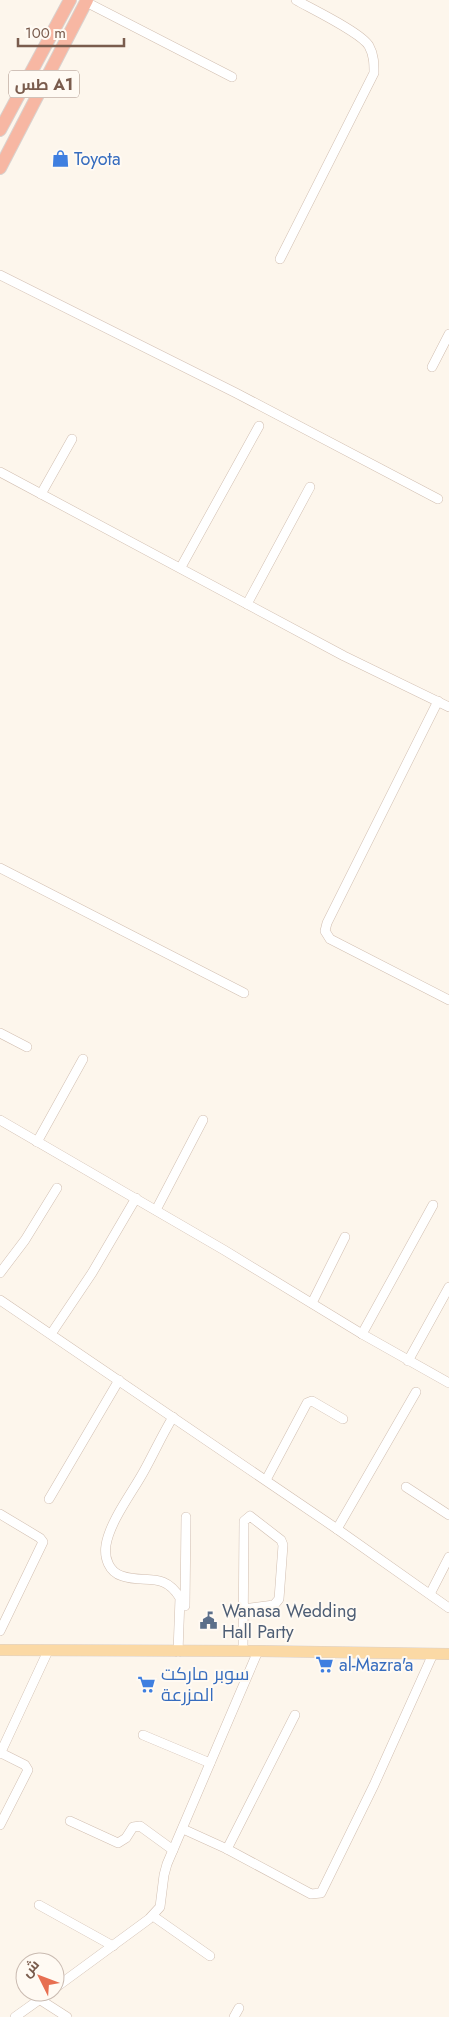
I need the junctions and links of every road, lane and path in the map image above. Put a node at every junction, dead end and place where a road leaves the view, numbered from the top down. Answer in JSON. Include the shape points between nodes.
{"nodes":[{"id":1,"x":70,"y":0,"type":"edge"},
{"id":2,"x":296,"y":0,"type":"edge"},
{"id":3,"x":87,"y":1,"type":"edge"},
{"id":4,"x":232,"y":77,"type":"dead end"},
{"id":5,"x":0,"y":130,"type":"edge"},
{"id":6,"x":0,"y":168,"type":"edge"},
{"id":7,"x":280,"y":259,"type":"dead end"},
{"id":8,"x":0,"y":275,"type":"edge"},
{"id":9,"x":449,"y":334,"type":"edge"},
{"id":10,"x":432,"y":367,"type":"dead end"},
{"id":11,"x":259,"y":426,"type":"dead end"},
{"id":12,"x":72,"y":439,"type":"dead end"},
{"id":13,"x":0,"y":472,"type":"edge"},
{"id":14,"x":310,"y":487,"type":"dead end"},
{"id":15,"x":41,"y":494,"type":"junction"},
{"id":16,"x":438,"y":500,"type":"dead end"},
{"id":17,"x":181,"y":568,"type":"junction"},
{"id":18,"x":247,"y":604,"type":"junction"},
{"id":19,"x":438,"y":702,"type":"junction"},
{"id":20,"x":449,"y":707,"type":"edge"},
{"id":21,"x":0,"y":868,"type":"edge"},
{"id":22,"x":244,"y":993,"type":"dead end"},
{"id":23,"x":449,"y":1000,"type":"edge"},
{"id":24,"x":0,"y":1032,"type":"edge"},
{"id":25,"x":27,"y":1047,"type":"dead end"},
{"id":26,"x":83,"y":1059,"type":"dead end"},
{"id":27,"x":0,"y":1120,"type":"edge"},
{"id":28,"x":203,"y":1120,"type":"dead end"},
{"id":29,"x":37,"y":1142,"type":"junction"},
{"id":30,"x":57,"y":1188,"type":"dead end"},
{"id":31,"x":136,"y":1198,"type":"junction"},
{"id":32,"x":432,"y":1205,"type":"dead end"},
{"id":33,"x":156,"y":1210,"type":"junction"},
{"id":34,"x":345,"y":1237,"type":"dead end"},
{"id":35,"x":0,"y":1273,"type":"edge"},
{"id":36,"x":449,"y":1287,"type":"edge"},
{"id":37,"x":0,"y":1300,"type":"edge"},
{"id":38,"x":312,"y":1303,"type":"junction"},
{"id":39,"x":51,"y":1334,"type":"junction"},
{"id":40,"x":362,"y":1334,"type":"junction"},
{"id":41,"x":408,"y":1361,"type":"junction"},
{"id":42,"x":119,"y":1380,"type":"junction"},
{"id":43,"x":449,"y":1383,"type":"edge"},
{"id":44,"x":416,"y":1392,"type":"dead end"},
{"id":45,"x":173,"y":1417,"type":"junction"},
{"id":46,"x":343,"y":1419,"type":"dead end"},
{"id":47,"x":266,"y":1480,"type":"junction"},
{"id":48,"x":406,"y":1487,"type":"dead end"},
{"id":49,"x":49,"y":1499,"type":"dead end"},
{"id":50,"x":0,"y":1514,"type":"edge"},
{"id":51,"x":449,"y":1515,"type":"edge"},
{"id":52,"x":186,"y":1517,"type":"dead end"},
{"id":53,"x":337,"y":1529,"type":"junction"},
{"id":54,"x":449,"y":1557,"type":"edge"},
{"id":55,"x":430,"y":1594,"type":"junction"},
{"id":56,"x":449,"y":1608,"type":"edge"},
{"id":57,"x":243,"y":1609,"type":"junction"},
{"id":58,"x":0,"y":1631,"type":"edge"},
{"id":59,"x":179,"y":1632,"type":"junction"},
{"id":60,"x":0,"y":1650,"type":"edge"},
{"id":61,"x":48,"y":1651,"type":"junction"},
{"id":62,"x":243,"y":1651,"type":"junction"},
{"id":63,"x":258,"y":1651,"type":"junction"},
{"id":64,"x":178,"y":1652,"type":"junction"},
{"id":65,"x":433,"y":1654,"type":"junction"},
{"id":66,"x":449,"y":1654,"type":"edge"},
{"id":67,"x":295,"y":1715,"type":"dead end"},
{"id":68,"x":143,"y":1735,"type":"dead end"},
{"id":69,"x":0,"y":1754,"type":"edge"},
{"id":70,"x":210,"y":1763,"type":"junction"},
{"id":71,"x":70,"y":1821,"type":"dead end"},
{"id":72,"x":0,"y":1826,"type":"edge"},
{"id":73,"x":183,"y":1828,"type":"junction"},
{"id":74,"x":227,"y":1849,"type":"junction"},
{"id":75,"x":173,"y":1850,"type":"junction"},
{"id":76,"x":39,"y":1905,"type":"dead end"},
{"id":77,"x":153,"y":1916,"type":"junction"},
{"id":78,"x":113,"y":1946,"type":"junction"},
{"id":79,"x":210,"y":1956,"type":"dead end"},
{"id":80,"x":65,"y":1981,"type":"edge"},
{"id":81,"x":36,"y":2002,"type":"edge"},
{"id":82,"x":44,"y":2002,"type":"edge"},
{"id":83,"x":239,"y":2008,"type":"dead end"},
{"id":84,"x":15,"y":2017,"type":"edge"},
{"id":85,"x":67,"y":2017,"type":"edge"},
{"id":86,"x":234,"y":2017,"type":"edge"}],
"edges":[{"from":1,"to":5,"type":"highway","number":"طس A1"},
{"from":2,"to":7,"type":"street","via":[[369,44],[374,73]]},
{"from":3,"to":4,"type":"street"},
{"from":3,"to":6,"type":"highway","number":"طس A1"},
{"from":8,"to":16,"type":"street","via":[[236,393]]},
{"from":9,"to":10,"type":"street"},
{"from":11,"to":17,"type":"street"},
{"from":12,"to":15,"type":"street"},
{"from":13,"to":15,"type":"street"},
{"from":14,"to":18,"type":"street"},
{"from":15,"to":17,"type":"street"},
{"from":17,"to":18,"type":"street"},
{"from":18,"to":19,"type":"street"},
{"from":19,"to":20,"type":"street"},
{"from":19,"to":23,"type":"street","via":[[325,931],[330,938]]},
{"from":21,"to":22,"type":"street"},
{"from":24,"to":25,"type":"street"},
{"from":26,"to":29,"type":"street"},
{"from":27,"to":29,"type":"street"},
{"from":28,"to":33,"type":"street"},
{"from":29,"to":31,"type":"street"},
{"from":30,"to":35,"type":"street"},
{"from":31,"to":33,"type":"street"},
{"from":31,"to":39,"type":"street"},
{"from":32,"to":40,"type":"street"},
{"from":33,"to":38,"type":"street"},
{"from":34,"to":38,"type":"street"},
{"from":36,"to":41,"type":"street"},
{"from":37,"to":39,"type":"street"},
{"from":38,"to":40,"type":"street"},
{"from":39,"to":42,"type":"street"},
{"from":40,"to":41,"type":"street"},
{"from":41,"to":43,"type":"street"},
{"from":42,"to":45,"type":"street"},
{"from":42,"to":49,"type":"street"},
{"from":44,"to":53,"type":"street"},
{"from":45,"to":47,"type":"street"},
{"from":45,"to":59,"type":"street","via":[[112,1529],[105,1552],[108,1565],[121,1576],[155,1579],[175,1590],[180,1598]]},
{"from":46,"to":47,"type":"street","via":[[312,1401],[307,1402]]},
{"from":47,"to":53,"type":"street"},
{"from":48,"to":51,"type":"street"},
{"from":50,"to":58,"type":"street","via":[[43,1542]]},
{"from":52,"to":59,"type":"street","via":[[184,1618]]},
{"from":53,"to":55,"type":"street"},
{"from":54,"to":55,"type":"street"},
{"from":55,"to":56,"type":"street"},
{"from":57,"to":57,"type":"street","via":[[274,1605],[279,1598],[283,1545],[278,1536],[250,1516],[244,1521]]},
{"from":57,"to":62,"type":"street"},
{"from":59,"to":64,"type":"street"},
{"from":60,"to":61,"type":"main road"},
{"from":61,"to":64,"type":"main road"},
{"from":61,"to":69,"type":"street"},
{"from":62,"to":63,"type":"main road"},
{"from":62,"to":64,"type":"main road"},
{"from":63,"to":65,"type":"main road"},
{"from":63,"to":70,"type":"street"},
{"from":65,"to":66,"type":"main road"},
{"from":65,"to":74,"type":"street","via":[[374,1785],[320,1893],[312,1894]]},
{"from":67,"to":74,"type":"street"},
{"from":68,"to":70,"type":"street"},
{"from":69,"to":72,"type":"street","via":[[25,1765],[28,1770]]},
{"from":70,"to":73,"type":"street"},
{"from":71,"to":75,"type":"street","via":[[118,1843],[133,1828],[140,1826]]},
{"from":73,"to":74,"type":"street"},
{"from":73,"to":75,"type":"street"},
{"from":75,"to":77,"type":"street","via":[[164,1875],[160,1907]]},
{"from":76,"to":78,"type":"street"},
{"from":77,"to":78,"type":"street"},
{"from":77,"to":79,"type":"street"},
{"from":78,"to":80,"type":"street"},
{"from":81,"to":84,"type":"street"},
{"from":82,"to":85,"type":"street"},
{"from":83,"to":86,"type":"street"}]}
